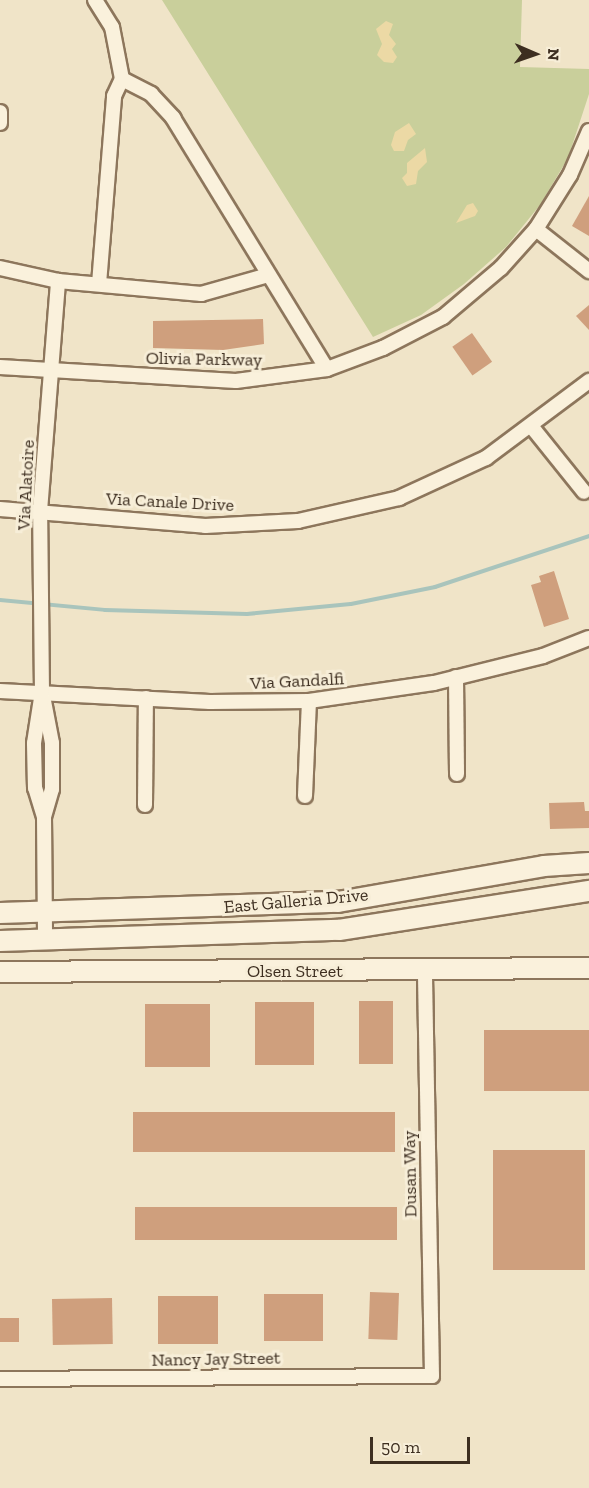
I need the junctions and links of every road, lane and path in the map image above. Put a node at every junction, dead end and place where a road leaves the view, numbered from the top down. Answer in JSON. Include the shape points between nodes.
{"nodes":[{"id":1,"x":95,"y":0,"type":"edge"},
{"id":2,"x":122,"y":79,"type":"junction"},
{"id":3,"x":0,"y":112,"type":"edge"},
{"id":4,"x":0,"y":123,"type":"edge"},
{"id":5,"x":589,"y":131,"type":"edge"},
{"id":6,"x":536,"y":229,"type":"junction"},
{"id":7,"x":0,"y":268,"type":"edge"},
{"id":8,"x":589,"y":271,"type":"edge"},
{"id":9,"x":268,"y":275,"type":"junction"},
{"id":10,"x":58,"y":281,"type":"junction"},
{"id":11,"x":99,"y":284,"type":"junction"},
{"id":12,"x":0,"y":367,"type":"edge"},
{"id":13,"x":327,"y":369,"type":"junction"},
{"id":14,"x":51,"y":371,"type":"junction"},
{"id":15,"x":589,"y":381,"type":"edge"},
{"id":16,"x":532,"y":427,"type":"junction"},
{"id":17,"x":585,"y":492,"type":"dead end"},
{"id":18,"x":0,"y":509,"type":"edge"},
{"id":19,"x":40,"y":512,"type":"junction"},
{"id":20,"x":589,"y":638,"type":"edge"},
{"id":21,"x":456,"y":677,"type":"junction"},
{"id":22,"x":0,"y":691,"type":"edge"},
{"id":23,"x":42,"y":692,"type":"junction"},
{"id":24,"x":146,"y":698,"type":"junction"},
{"id":25,"x":309,"y":702,"type":"junction"},
{"id":26,"x":458,"y":774,"type":"dead end"},
{"id":27,"x":305,"y":796,"type":"dead end"},
{"id":28,"x":146,"y":805,"type":"dead end"},
{"id":29,"x":589,"y":863,"type":"edge"},
{"id":30,"x":589,"y":891,"type":"edge"},
{"id":31,"x":45,"y":912,"type":"junction"},
{"id":32,"x":0,"y":913,"type":"edge"},
{"id":33,"x":45,"y":940,"type":"junction"},
{"id":34,"x":0,"y":941,"type":"edge"},
{"id":35,"x":589,"y":968,"type":"edge"},
{"id":36,"x":425,"y":971,"type":"junction"},
{"id":37,"x":0,"y":972,"type":"edge"},
{"id":38,"x":432,"y":1376,"type":"joint"},
{"id":39,"x":0,"y":1379,"type":"edge"}],
"edges":[{"from":1,"to":2,"type":"street","via":[[112,27]]},
{"from":2,"to":9,"type":"street","via":[[151,94],[173,118]]},
{"from":2,"to":11,"type":"street","via":[[114,96]]},
{"from":3,"to":4,"type":"street"},
{"from":5,"to":6,"type":"street","name":"Olivia Parkway","via":[[570,175]]},
{"from":6,"to":8,"type":"street"},
{"from":6,"to":13,"type":"street","name":"Olivia Parkway","via":[[501,268],[443,316],[384,348]]},
{"from":7,"to":10,"type":"street"},
{"from":9,"to":11,"type":"street","via":[[201,294]]},
{"from":9,"to":13,"type":"street"},
{"from":10,"to":11,"type":"street"},
{"from":10,"to":14,"type":"street","name":"Via Alatoire"},
{"from":12,"to":14,"type":"street","name":"Olivia Parkway"},
{"from":13,"to":14,"type":"street","name":"Olivia Parkway","via":[[236,381]]},
{"from":14,"to":19,"type":"street","name":"Via Alatoire"},
{"from":15,"to":16,"type":"street","name":"Via Canale Drive"},
{"from":16,"to":17,"type":"street"},
{"from":16,"to":19,"type":"street","name":"Via Canale Drive","via":[[486,458],[399,498],[298,521],[205,526]]},
{"from":18,"to":19,"type":"street","name":"Via Canale Drive"},
{"from":19,"to":23,"type":"street","name":"Via Alatoire"},
{"from":20,"to":21,"type":"street","name":"Via Gandalfi","via":[[543,656]]},
{"from":21,"to":25,"type":"street","name":"Via Gandalfi"},
{"from":21,"to":26,"type":"street"},
{"from":22,"to":23,"type":"street","name":"Via Gandalfi"},
{"from":23,"to":24,"type":"street","name":"Via Gandalfi"},
{"from":23,"to":31,"type":"street","name":"Via Alatoire","via":[[52,743],[52,789],[44,817]]},
{"from":24,"to":25,"type":"street","name":"Via Gandalfi"},
{"from":24,"to":28,"type":"street"},
{"from":25,"to":27,"type":"street"},
{"from":29,"to":31,"type":"main road","name":"East Galleria Drive","via":[[544,866],[338,902]]},
{"from":30,"to":33,"type":"main road","name":"East Galleria Drive","via":[[339,930]]},
{"from":31,"to":32,"type":"main road","name":"East Galleria Drive"},
{"from":31,"to":33,"type":"street","name":"Via Alatoire"},
{"from":33,"to":34,"type":"main road","name":"East Galleria Drive"},
{"from":35,"to":36,"type":"main road","name":"Olsen Street"},
{"from":36,"to":37,"type":"main road","name":"Olsen Street"},
{"from":36,"to":38,"type":"street","name":"Dusan Way"},
{"from":38,"to":39,"type":"street","name":"Nancy Jay Street"}]}
